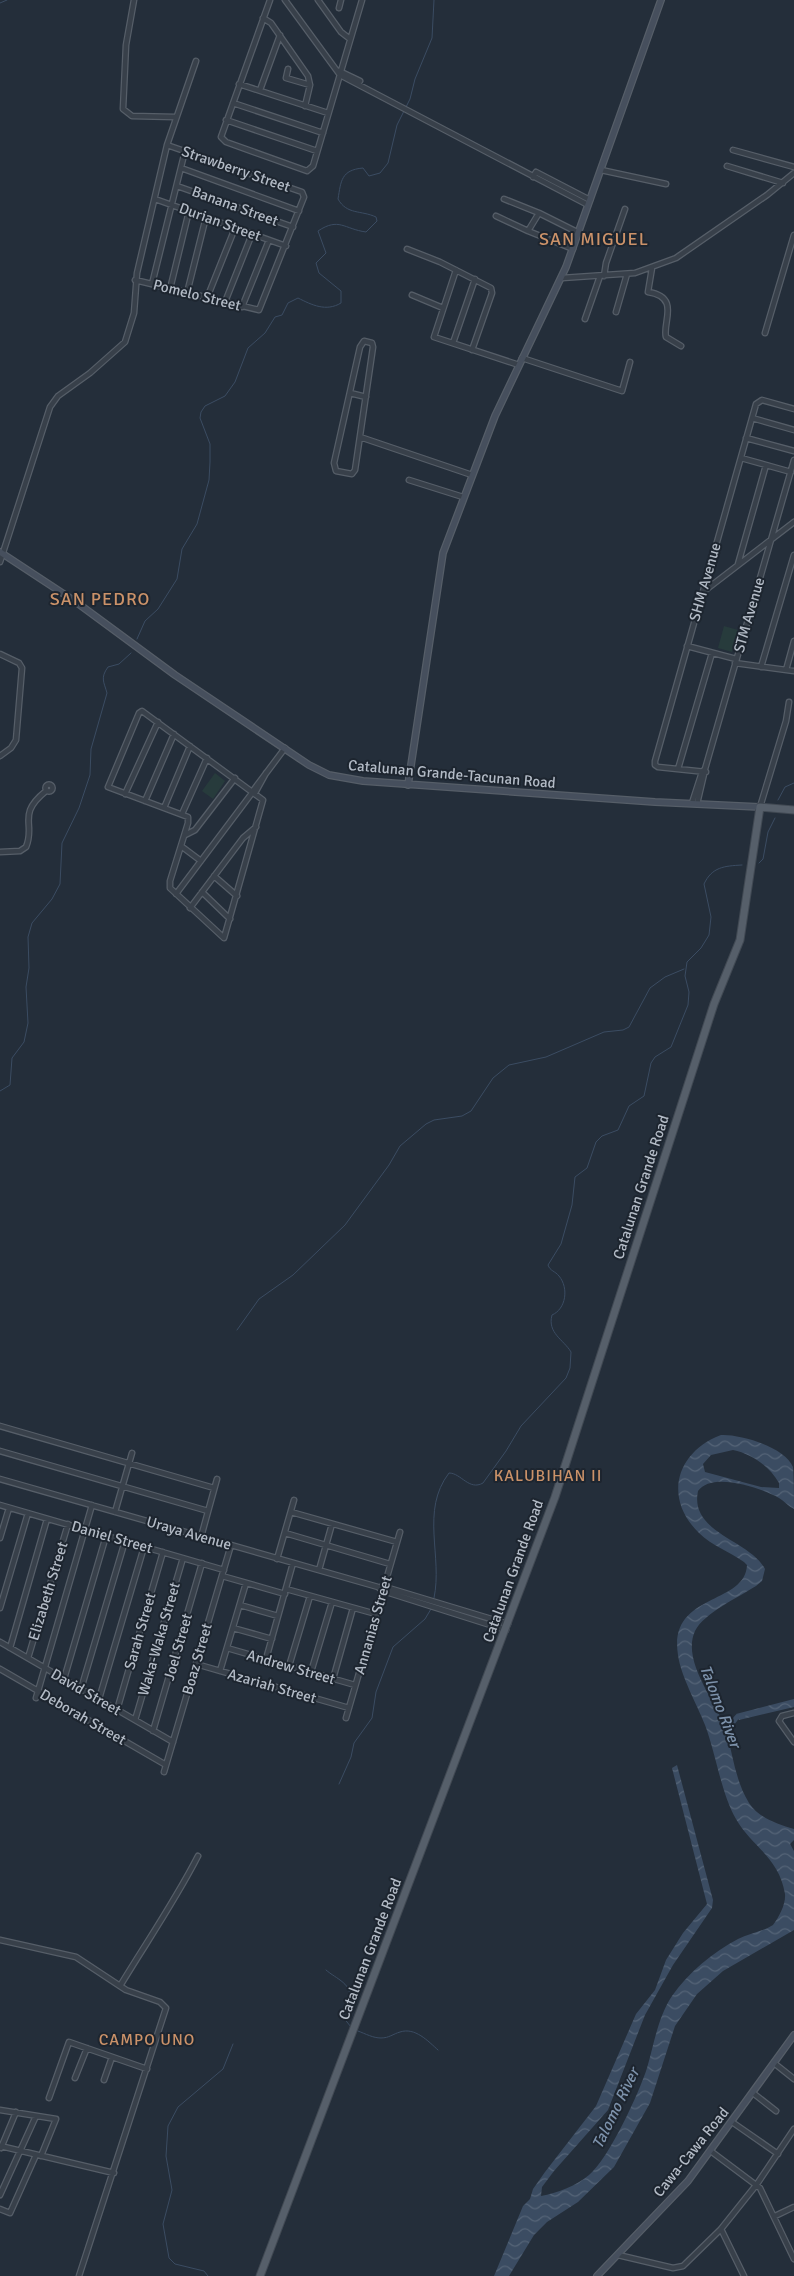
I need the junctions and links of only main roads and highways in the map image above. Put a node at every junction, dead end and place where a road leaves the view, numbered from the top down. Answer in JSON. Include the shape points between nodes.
{"nodes":[{"id":1,"x":794,"y":810,"type":"edge"},
{"id":2,"x":260,"y":2276,"type":"edge"}],
"edges":[{"from":1,"to":2,"type":"main road","name":"Catalunan Grande Road","via":[[760,807],[739,947],[714,1004],[565,1465],[507,1627]]}]}
